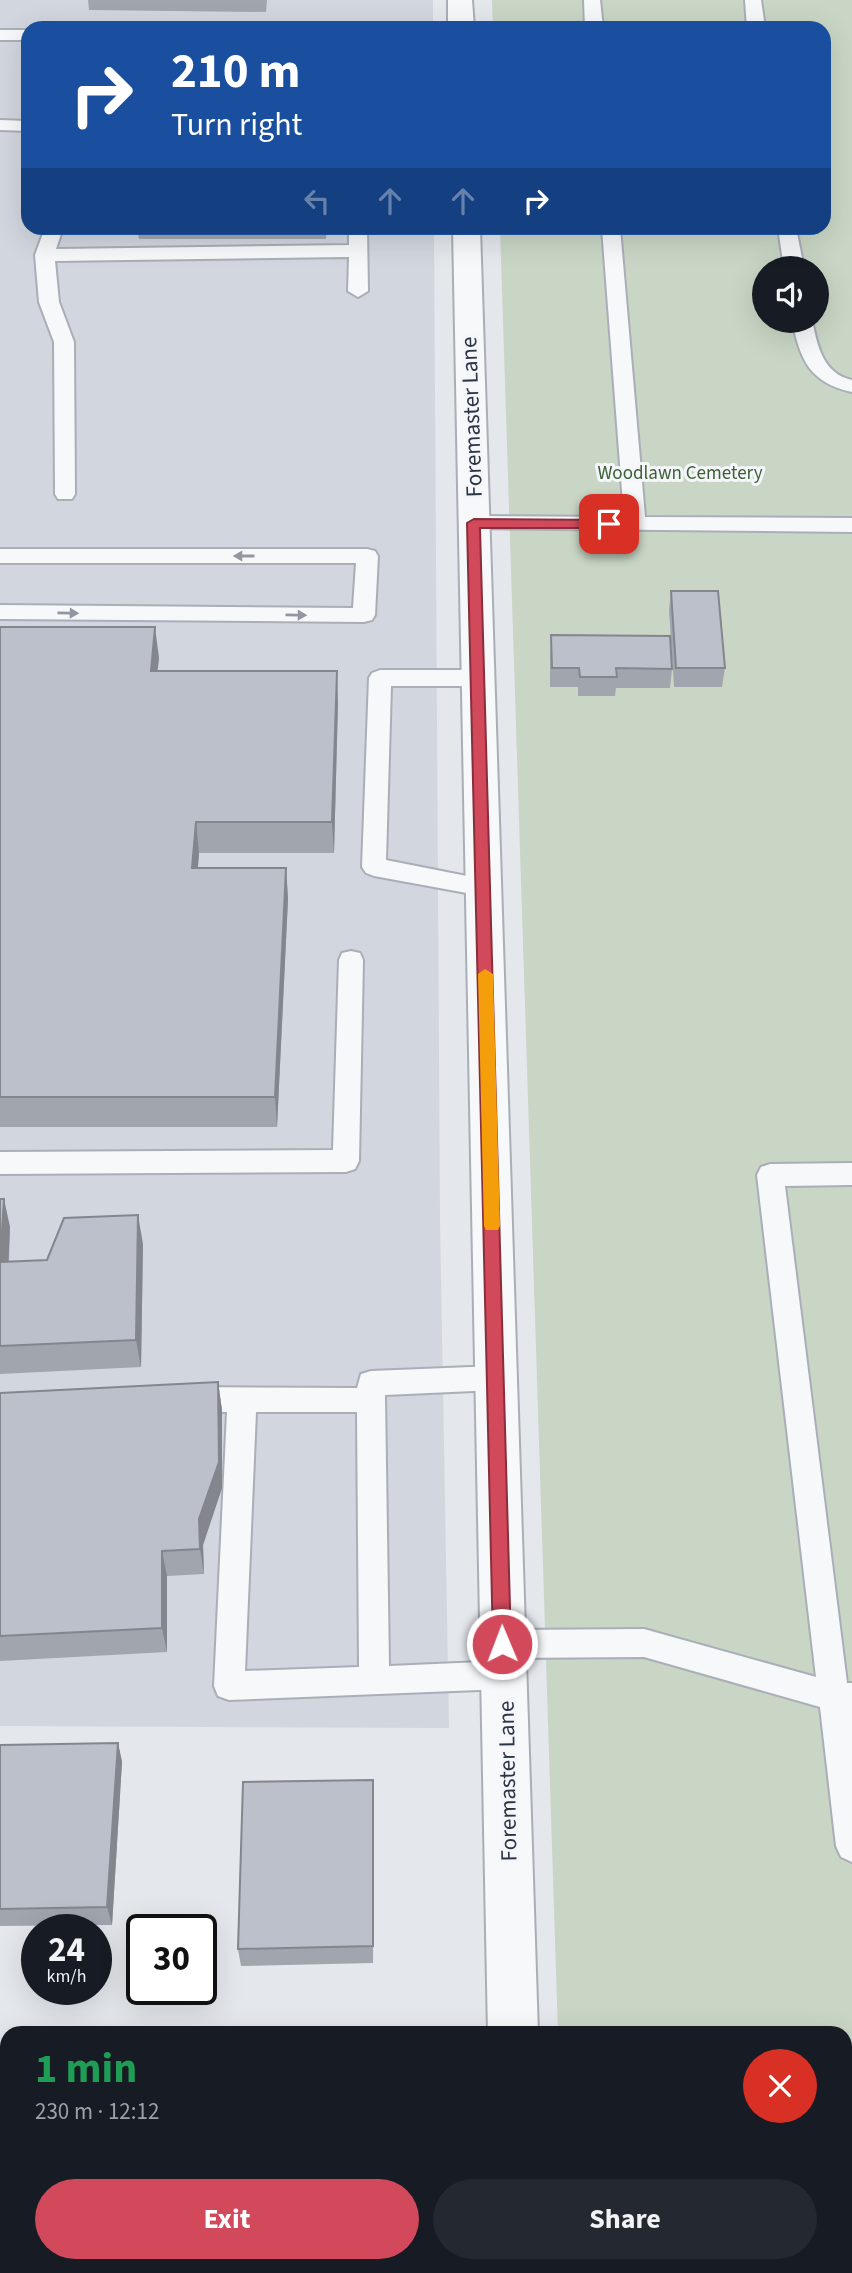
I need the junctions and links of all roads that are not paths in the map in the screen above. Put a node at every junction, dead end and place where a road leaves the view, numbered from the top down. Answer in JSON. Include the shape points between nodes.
{"nodes":[{"id":1,"x":460,"y":0,"type":"edge"},
{"id":2,"x":592,"y":0,"type":"edge"},
{"id":3,"x":753,"y":0,"type":"edge"},
{"id":4,"x":461,"y":21,"type":"edge"},
{"id":5,"x":594,"y":21,"type":"edge"},
{"id":6,"x":755,"y":21,"type":"edge"},
{"id":7,"x":0,"y":35,"type":"edge"},
{"id":8,"x":21,"y":35,"type":"edge"},
{"id":9,"x":0,"y":125,"type":"edge"},
{"id":10,"x":21,"y":126,"type":"edge"},
{"id":11,"x":52,"y":235,"type":"edge"},
{"id":12,"x":358,"y":235,"type":"edge"},
{"id":13,"x":466,"y":235,"type":"edge"},
{"id":14,"x":612,"y":235,"type":"edge"},
{"id":15,"x":789,"y":235,"type":"edge"},
{"id":16,"x":359,"y":251,"type":"junction"},
{"id":17,"x":45,"y":255,"type":"junction"},
{"id":18,"x":792,"y":256,"type":"edge"},
{"id":19,"x":358,"y":291,"type":"dead end"},
{"id":20,"x":804,"y":333,"type":"edge"},
{"id":21,"x":852,"y":386,"type":"edge"},
{"id":22,"x":65,"y":494,"type":"dead end"},
{"id":23,"x":474,"y":523,"type":"junction"},
{"id":24,"x":635,"y":524,"type":"junction"},
{"id":25,"x":852,"y":525,"type":"edge"},
{"id":26,"x":0,"y":556,"type":"edge"},
{"id":27,"x":0,"y":612,"type":"edge"},
{"id":28,"x":478,"y":678,"type":"junction"},
{"id":29,"x":483,"y":887,"type":"junction"},
{"id":30,"x":351,"y":960,"type":"dead end"},
{"id":31,"x":0,"y":1163,"type":"edge"},
{"id":32,"x":852,"y":1174,"type":"edge"},
{"id":33,"x":496,"y":1378,"type":"junction"},
{"id":34,"x":161,"y":1399,"type":"edge"},
{"id":35,"x":242,"y":1400,"type":"junction"},
{"id":36,"x":372,"y":1400,"type":"junction"},
{"id":37,"x":503,"y":1660,"type":"junction"},
{"id":38,"x":374,"y":1681,"type":"junction"},
{"id":39,"x":843,"y":1697,"type":"edge"},
{"id":40,"x":852,"y":1846,"type":"edge"},
{"id":41,"x":513,"y":2026,"type":"edge"}],
"edges":[{"from":1,"to":4,"type":"street"},
{"from":2,"to":5,"type":"lane"},
{"from":3,"to":6,"type":"lane"},
{"from":7,"to":8,"type":"lane"},
{"from":9,"to":10,"type":"lane"},
{"from":11,"to":17,"type":"lane"},
{"from":12,"to":16,"type":"lane"},
{"from":13,"to":23,"type":"street","name":"Foremaster Lane"},
{"from":14,"to":24,"type":"lane"},
{"from":15,"to":18,"type":"lane"},
{"from":16,"to":17,"type":"lane"},
{"from":16,"to":19,"type":"lane"},
{"from":17,"to":22,"type":"lane","via":[[49,302],[64,342]]},
{"from":20,"to":21,"type":"lane","via":[[813,363],[839,385]]},
{"from":23,"to":24,"type":"lane"},
{"from":23,"to":28,"type":"street","name":"Foremaster Lane"},
{"from":24,"to":25,"type":"lane"},
{"from":27,"to":26,"type":"lane","one_way":true,"via":[[365,615],[367,556]]},
{"from":28,"to":29,"type":"street","name":"Foremaster Lane"},
{"from":28,"to":29,"type":"lane","via":[[380,678],[374,867]]},
{"from":29,"to":33,"type":"street","name":"Foremaster Lane"},
{"from":30,"to":31,"type":"lane","via":[[346,1161]]},
{"from":32,"to":39,"type":"lane","via":[[770,1175]]},
{"from":33,"to":36,"type":"lane","via":[[371,1383]]},
{"from":33,"to":37,"type":"street","name":"Foremaster Lane"},
{"from":34,"to":35,"type":"lane"},
{"from":35,"to":36,"type":"lane"},
{"from":35,"to":38,"type":"lane","via":[[229,1686]]},
{"from":36,"to":38,"type":"lane"},
{"from":37,"to":38,"type":"lane"},
{"from":37,"to":39,"type":"lane","via":[[644,1643]]},
{"from":37,"to":41,"type":"street","name":"Foremaster Lane"},
{"from":39,"to":40,"type":"lane"}]}
